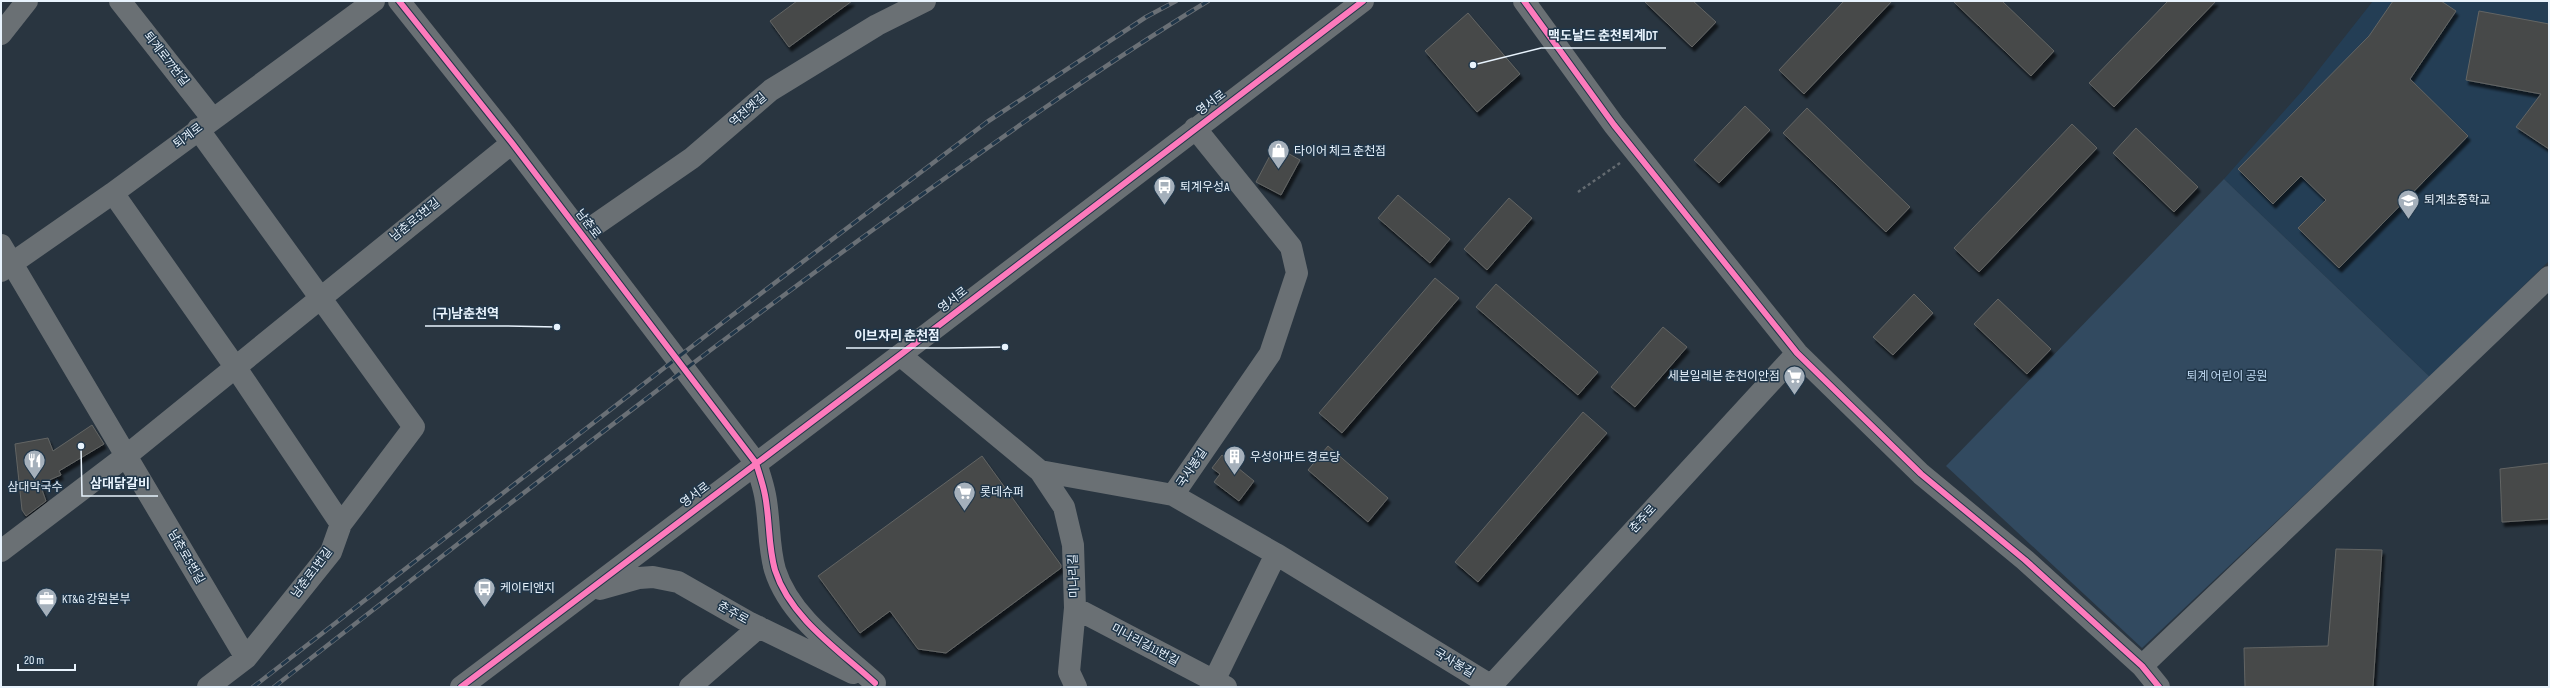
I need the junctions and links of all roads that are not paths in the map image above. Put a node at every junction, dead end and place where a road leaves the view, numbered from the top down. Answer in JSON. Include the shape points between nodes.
{"nodes":[{"id":1,"x":27,"y":1,"type":"edge"},
{"id":2,"x":120,"y":1,"type":"edge"},
{"id":3,"x":374,"y":1,"type":"edge"},
{"id":4,"x":399,"y":1,"type":"edge"},
{"id":5,"x":925,"y":1,"type":"edge"},
{"id":6,"x":1362,"y":1,"type":"edge"},
{"id":7,"x":1524,"y":1,"type":"edge"},
{"id":8,"x":1,"y":34,"type":"edge"},
{"id":9,"x":205,"y":123,"type":"junction"},
{"id":10,"x":1195,"y":128,"type":"junction"},
{"id":11,"x":512,"y":143,"type":"junction"},
{"id":12,"x":113,"y":193,"type":"junction"},
{"id":13,"x":582,"y":234,"type":"junction"},
{"id":14,"x":1,"y":245,"type":"edge"},
{"id":15,"x":7,"y":267,"type":"edge"},
{"id":16,"x":2549,"y":277,"type":"edge"},
{"id":17,"x":318,"y":298,"type":"junction"},
{"id":18,"x":1797,"y":353,"type":"junction"},
{"id":19,"x":900,"y":355,"type":"junction"},
{"id":20,"x":236,"y":368,"type":"junction"},
{"id":21,"x":126,"y":456,"type":"junction"},
{"id":22,"x":756,"y":463,"type":"junction"},
{"id":23,"x":1040,"y":471,"type":"junction"},
{"id":24,"x":1173,"y":495,"type":"junction"},
{"id":25,"x":341,"y":524,"type":"junction"},
{"id":26,"x":1,"y":551,"type":"edge"},
{"id":27,"x":1276,"y":554,"type":"junction"},
{"id":28,"x":580,"y":597,"type":"junction"},
{"id":29,"x":1075,"y":608,"type":"junction"},
{"id":30,"x":759,"y":627,"type":"junction"},
{"id":31,"x":246,"y":658,"type":"junction"},
{"id":32,"x":2142,"y":666,"type":"junction"},
{"id":33,"x":1217,"y":685,"type":"edge"},
{"id":34,"x":875,"y":686,"type":"edge"},
{"id":35,"x":1490,"y":686,"type":"edge"},
{"id":36,"x":208,"y":687,"type":"edge"},
{"id":37,"x":460,"y":687,"type":"edge"},
{"id":38,"x":690,"y":687,"type":"edge"},
{"id":39,"x":1076,"y":687,"type":"edge"},
{"id":40,"x":2159,"y":687,"type":"edge"}],
"edges":[{"from":1,"to":8,"type":"street"},
{"from":2,"to":9,"type":"street","name":"퇴계로77번길"},
{"from":3,"to":9,"type":"street","name":"퇴계로"},
{"from":4,"to":11,"type":"street","name":"남춘로"},
{"from":5,"to":13,"type":"street","name":"역전옛길","via":[[877,25],[771,90],[692,158]]},
{"from":6,"to":10,"type":"street","name":"영서로"},
{"from":7,"to":18,"type":"street","via":[[1636,152]]},
{"from":9,"to":12,"type":"street","name":"퇴계로"},
{"from":9,"to":17,"type":"street"},
{"from":10,"to":19,"type":"street","name":"영서로"},
{"from":10,"to":24,"type":"street","name":"국사봉길","via":[[1290,247],[1297,273],[1270,354]]},
{"from":11,"to":13,"type":"street","name":"남춘로"},
{"from":11,"to":17,"type":"street","name":"남춘로5번길"},
{"from":12,"to":15,"type":"street","name":"퇴계로"},
{"from":12,"to":20,"type":"street"},
{"from":13,"to":22,"type":"street","name":"남춘로"},
{"from":14,"to":15,"type":"street","name":"남춘로5번길"},
{"from":15,"to":21,"type":"street","name":"남춘로5번길"},
{"from":16,"to":32,"type":"street"},
{"from":17,"to":20,"type":"street","name":"남춘로5번길"},
{"from":17,"to":25,"type":"street","name":"남춘로1번길","via":[[414,427]]},
{"from":18,"to":32,"type":"street","via":[[1921,474],[2024,560]]},
{"from":18,"to":35,"type":"street","name":"춘주로"},
{"from":19,"to":22,"type":"street","name":"영서로"},
{"from":19,"to":23,"type":"street","name":"미나리길"},
{"from":20,"to":21,"type":"street","name":"남춘로5번길"},
{"from":20,"to":25,"type":"street"},
{"from":21,"to":26,"type":"street","name":"남춘로5번길"},
{"from":21,"to":31,"type":"street","name":"남춘로5번길"},
{"from":22,"to":28,"type":"street","name":"영서로"},
{"from":22,"to":34,"type":"street","via":[[765,495],[775,570],[785,592],[819,632]]},
{"from":23,"to":24,"type":"street","name":"미나리길"},
{"from":23,"to":29,"type":"street","name":"미나리길","via":[[1064,507],[1073,544]]},
{"from":24,"to":27,"type":"street","name":"국사봉길"},
{"from":25,"to":31,"type":"street","name":"남춘로1번길","via":[[331,552]]},
{"from":27,"to":33,"type":"street","name":"미나리길11번길"},
{"from":27,"to":35,"type":"street","name":"국사봉길"},
{"from":28,"to":30,"type":"street","name":"춘주로","via":[[619,582],[639,578],[664,579],[678,582]]},
{"from":28,"to":37,"type":"street","name":"영서로"},
{"from":29,"to":33,"type":"street","name":"미나리길11번길"},
{"from":29,"to":39,"type":"street","name":"미나리길","via":[[1069,672]]},
{"from":30,"to":34,"type":"street","name":"춘주로"},
{"from":30,"to":38,"type":"street"},
{"from":31,"to":36,"type":"street","name":"남춘로1번길"},
{"from":32,"to":40,"type":"street"}]}
